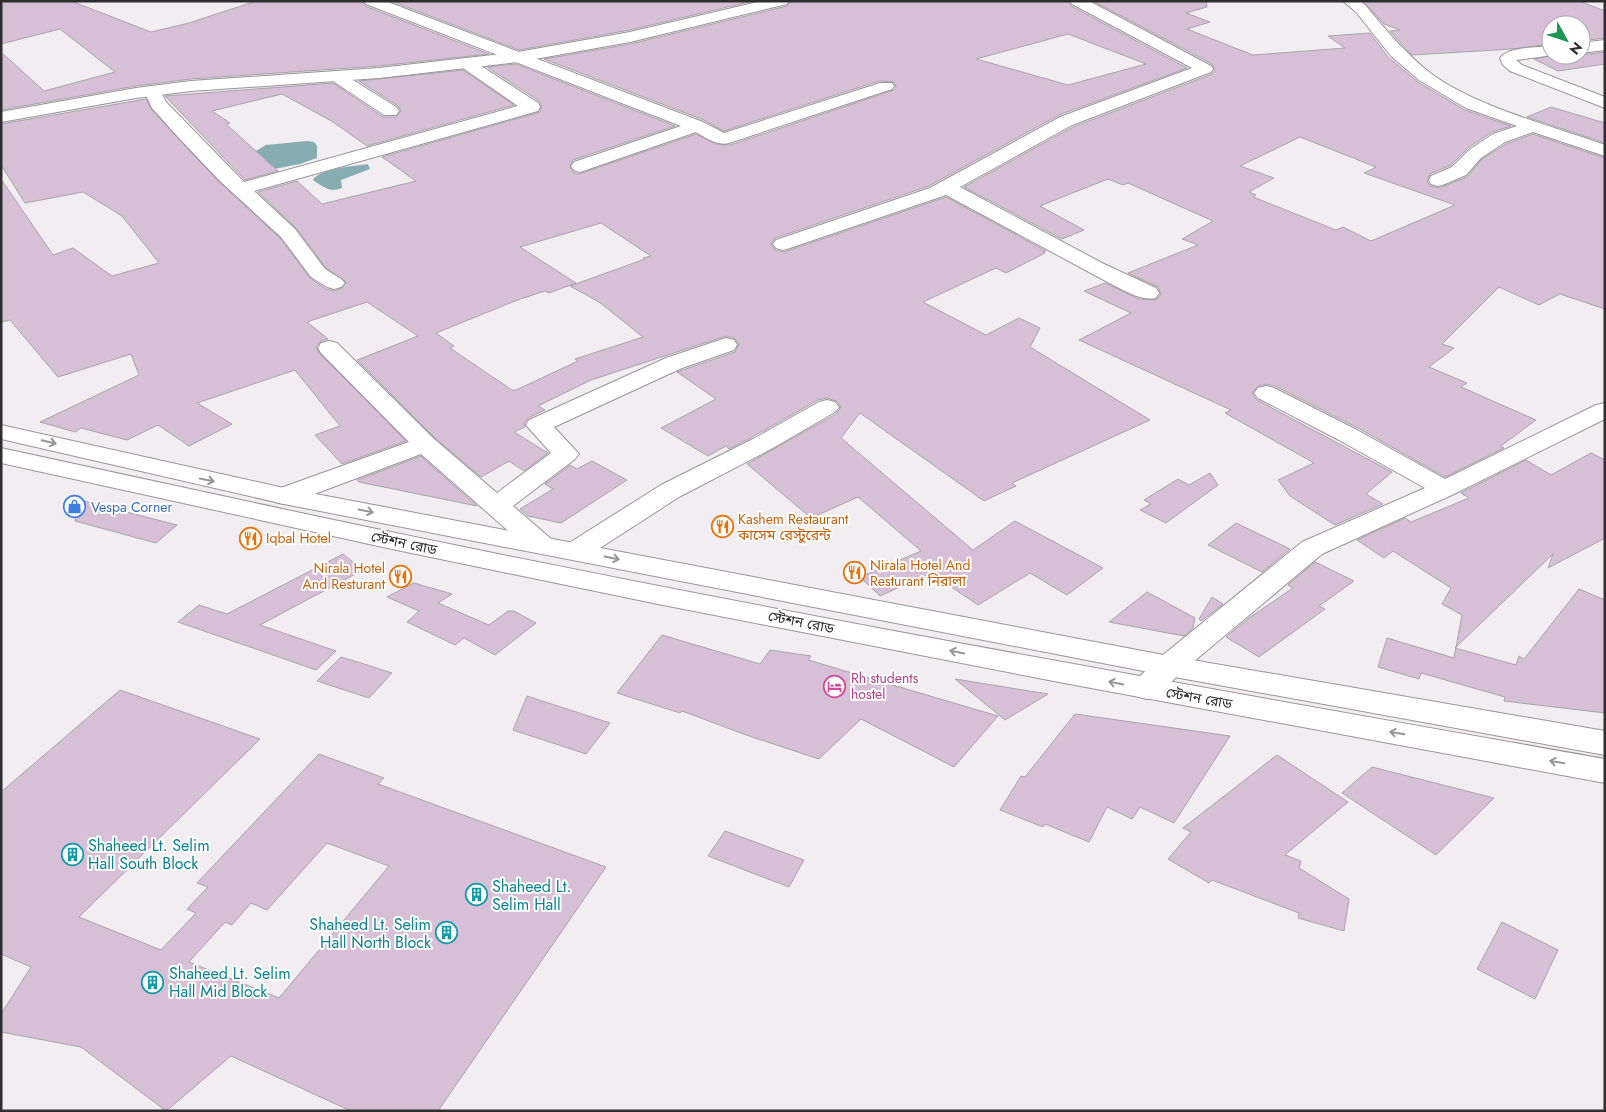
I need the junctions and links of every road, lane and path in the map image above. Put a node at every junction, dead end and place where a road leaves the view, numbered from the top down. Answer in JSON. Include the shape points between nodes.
{"nodes":[{"id":1,"x":782,"y":1,"type":"edge"},
{"id":2,"x":1077,"y":1,"type":"edge"},
{"id":3,"x":1350,"y":1,"type":"edge"},
{"id":4,"x":376,"y":2,"type":"edge"},
{"id":5,"x":1605,"y":45,"type":"edge"},
{"id":6,"x":1591,"y":47,"type":"edge"},
{"id":7,"x":1541,"y":52,"type":"edge"},
{"id":8,"x":518,"y":57,"type":"junction"},
{"id":9,"x":466,"y":63,"type":"junction"},
{"id":10,"x":336,"y":76,"type":"junction"},
{"id":11,"x":886,"y":86,"type":"dead end"},
{"id":12,"x":152,"y":91,"type":"junction"},
{"id":13,"x":1605,"y":103,"type":"edge"},
{"id":14,"x":390,"y":111,"type":"dead end"},
{"id":15,"x":1,"y":117,"type":"edge"},
{"id":16,"x":697,"y":126,"type":"junction"},
{"id":17,"x":1532,"y":126,"type":"junction"},
{"id":18,"x":1605,"y":151,"type":"edge"},
{"id":19,"x":580,"y":166,"type":"dead end"},
{"id":20,"x":1438,"y":180,"type":"dead end"},
{"id":21,"x":946,"y":187,"type":"junction"},
{"id":22,"x":241,"y":189,"type":"junction"},
{"id":23,"x":783,"y":244,"type":"dead end"},
{"id":24,"x":334,"y":283,"type":"dead end"},
{"id":25,"x":1148,"y":293,"type":"dead end"},
{"id":26,"x":726,"y":345,"type":"dead end"},
{"id":27,"x":329,"y":348,"type":"dead end"},
{"id":28,"x":1266,"y":393,"type":"dead end"},
{"id":29,"x":827,"y":407,"type":"dead end"},
{"id":30,"x":1605,"y":410,"type":"edge"},
{"id":31,"x":1,"y":432,"type":"edge"},
{"id":32,"x":425,"y":444,"type":"junction"},
{"id":33,"x":1,"y":455,"type":"edge"},
{"id":34,"x":1444,"y":489,"type":"junction"},
{"id":35,"x":284,"y":496,"type":"junction"},
{"id":36,"x":496,"y":506,"type":"junction"},
{"id":37,"x":540,"y":544,"type":"junction"},
{"id":38,"x":576,"y":551,"type":"junction"},
{"id":39,"x":1169,"y":666,"type":"junction"},
{"id":40,"x":1146,"y":688,"type":"junction"},
{"id":41,"x":1605,"y":743,"type":"edge"},
{"id":42,"x":1605,"y":771,"type":"edge"}],
"edges":[{"from":1,"to":8,"type":"street","via":[[630,38]]},
{"from":2,"to":21,"type":"street","via":[[1205,70],[1066,121]]},
{"from":3,"to":17,"type":"street","via":[[1361,9],[1397,53],[1425,77],[1472,104]]},
{"from":4,"to":8,"type":"street"},
{"from":5,"to":6,"type":"street"},
{"from":7,"to":13,"type":"street","via":[[1515,55],[1508,58],[1508,62]]},
{"from":8,"to":9,"type":"street"},
{"from":8,"to":16,"type":"street"},
{"from":9,"to":10,"type":"street"},
{"from":9,"to":22,"type":"street","via":[[532,107]]},
{"from":10,"to":12,"type":"street"},
{"from":10,"to":14,"type":"street"},
{"from":11,"to":16,"type":"street","via":[[723,139]]},
{"from":12,"to":15,"type":"street"},
{"from":12,"to":22,"type":"street","via":[[158,104]]},
{"from":16,"to":19,"type":"street"},
{"from":17,"to":18,"type":"street"},
{"from":17,"to":20,"type":"street","via":[[1499,138],[1475,154],[1459,172]]},
{"from":21,"to":23,"type":"street","via":[[928,196]]},
{"from":21,"to":25,"type":"street"},
{"from":22,"to":24,"type":"street","via":[[288,233],[318,273]]},
{"from":26,"to":36,"type":"street","via":[[674,363],[538,425],[566,454]]},
{"from":27,"to":32,"type":"street"},
{"from":28,"to":34,"type":"street"},
{"from":29,"to":38,"type":"street","via":[[670,491]]},
{"from":30,"to":34,"type":"street"},
{"from":31,"to":35,"type":"street","name":"স্টেশন রোড","one_way":true},
{"from":32,"to":35,"type":"street"},
{"from":32,"to":36,"type":"street"},
{"from":40,"to":33,"type":"street","name":"স্টেশন রোড","one_way":true,"via":[[520,567]]},
{"from":34,"to":39,"type":"street","via":[[1312,548]]},
{"from":35,"to":37,"type":"street","name":"স্টেশন রোড","one_way":true},
{"from":36,"to":37,"type":"street"},
{"from":37,"to":38,"type":"street","name":"স্টেশন রোড"},
{"from":38,"to":39,"type":"street","name":"স্টেশন রোড","one_way":true},
{"from":39,"to":40,"type":"street"},
{"from":39,"to":41,"type":"street","name":"স্টেশন রোড"},
{"from":42,"to":40,"type":"street","name":"স্টেশন রোড","one_way":true}]}
